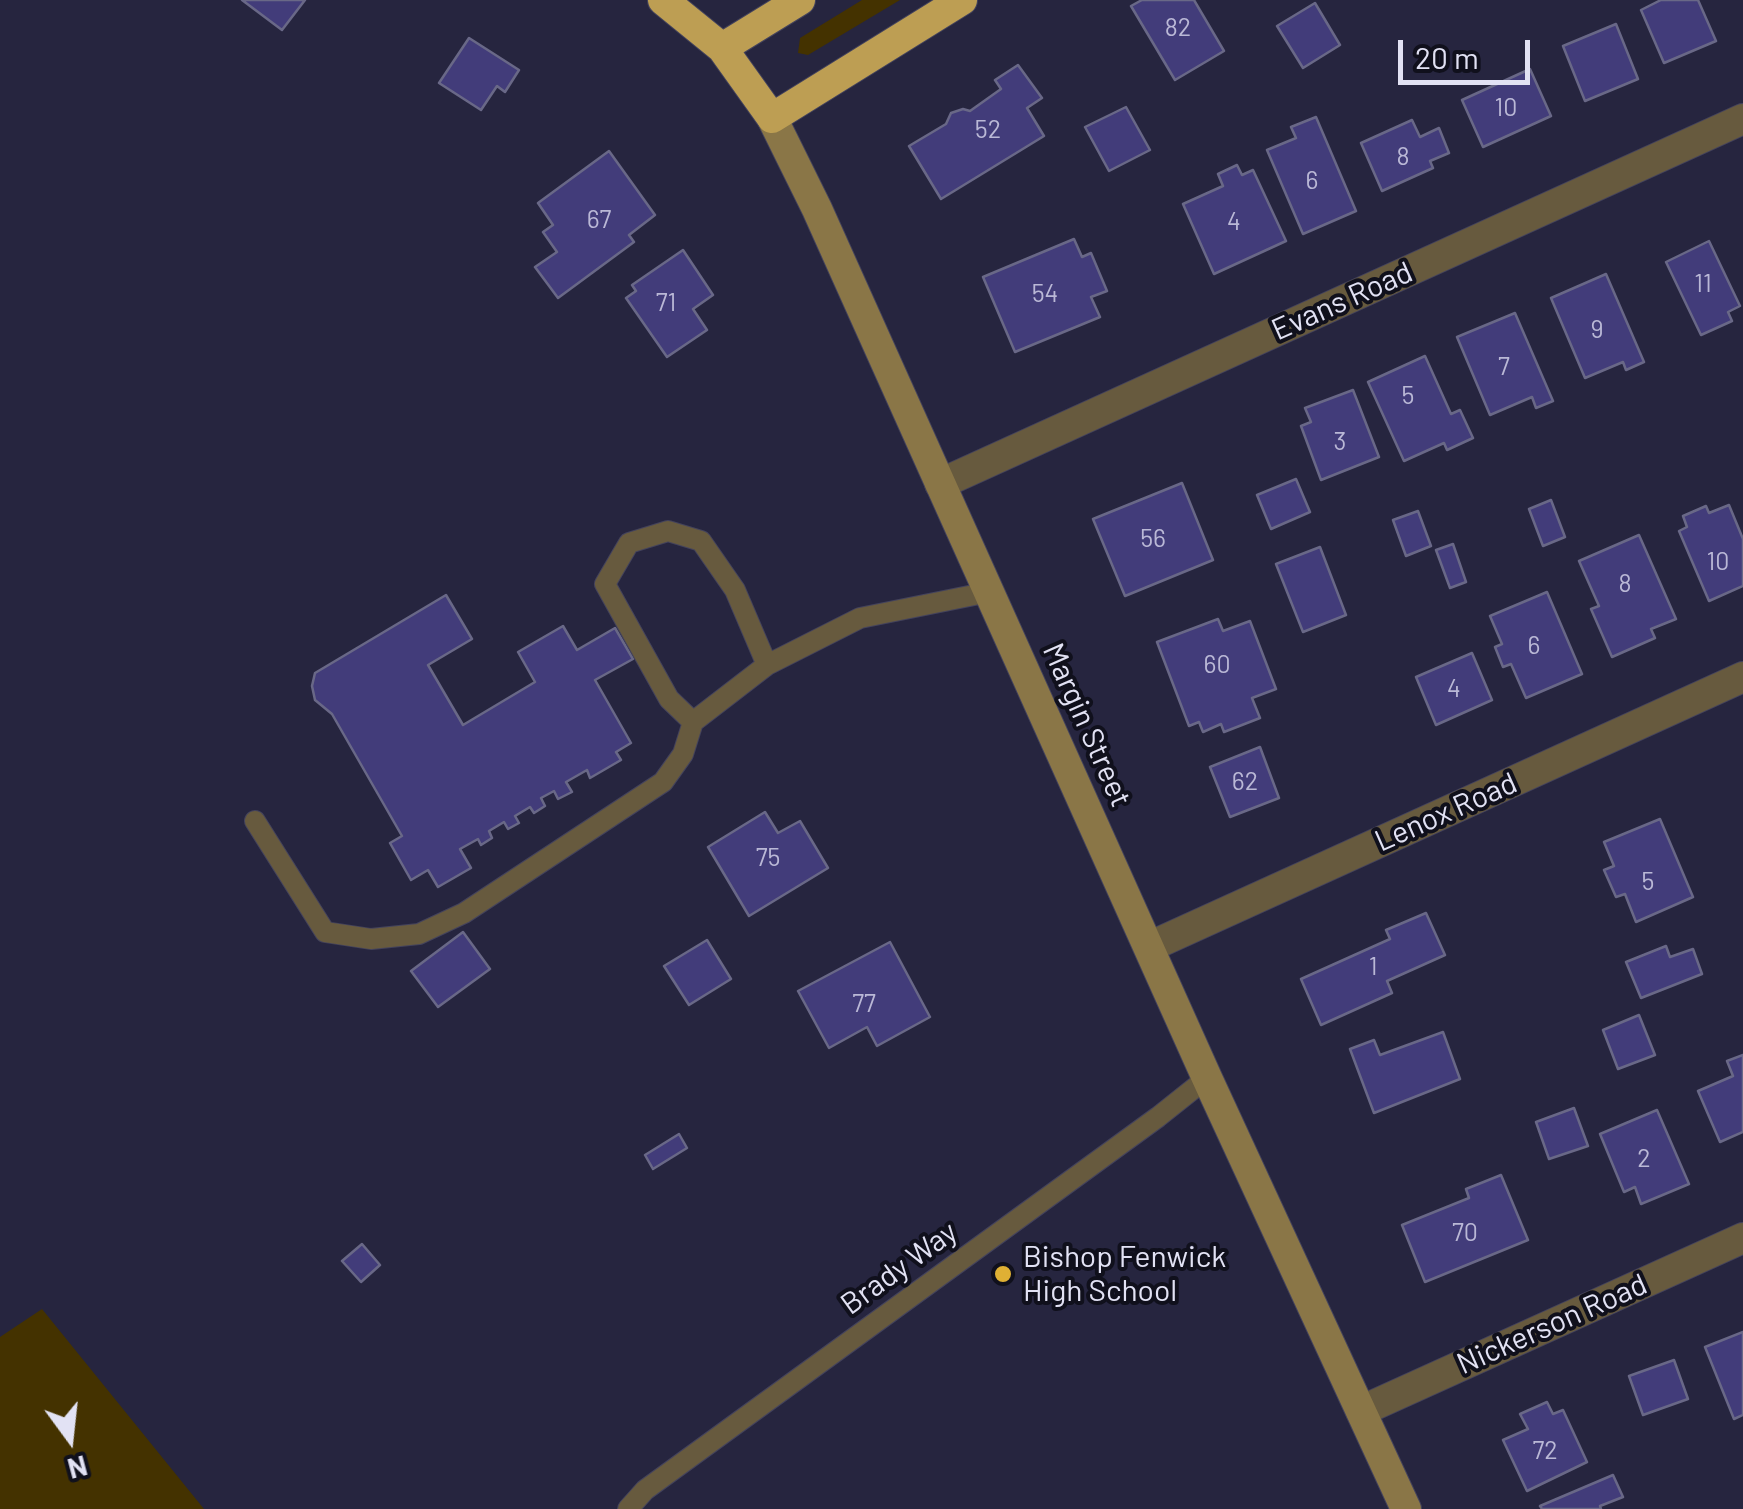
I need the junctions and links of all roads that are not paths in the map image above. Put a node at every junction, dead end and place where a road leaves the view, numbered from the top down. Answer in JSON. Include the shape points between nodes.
{"nodes":[{"id":1,"x":663,"y":0,"type":"edge"},
{"id":2,"x":800,"y":0,"type":"edge"},
{"id":3,"x":962,"y":0,"type":"edge"},
{"id":4,"x":722,"y":48,"type":"junction"},
{"id":5,"x":772,"y":118,"type":"junction"},
{"id":6,"x":1743,"y":119,"type":"edge"},
{"id":7,"x":940,"y":484,"type":"junction"},
{"id":8,"x":989,"y":592,"type":"junction"},
{"id":9,"x":766,"y":665,"type":"junction"},
{"id":10,"x":1743,"y":677,"type":"edge"},
{"id":11,"x":693,"y":722,"type":"junction"},
{"id":12,"x":256,"y":821,"type":"dead end"},
{"id":13,"x":1150,"y":947,"type":"junction"},
{"id":14,"x":1207,"y":1078,"type":"junction"},
{"id":15,"x":1743,"y":1238,"type":"edge"},
{"id":16,"x":1361,"y":1411,"type":"junction"},
{"id":17,"x":628,"y":1509,"type":"edge"},
{"id":18,"x":1406,"y":1509,"type":"edge"}],
"edges":[{"from":1,"to":4,"type":"highway","name":"Margin Street"},
{"from":2,"to":4,"type":"highway"},
{"from":3,"to":5,"type":"highway"},
{"from":4,"to":5,"type":"highway","name":"Margin Street"},
{"from":5,"to":7,"type":"main road","name":"Margin Street"},
{"from":6,"to":7,"type":"street","name":"Evans Road"},
{"from":7,"to":8,"type":"main road","name":"Margin Street"},
{"from":8,"to":9,"type":"lane","via":[[860,618]]},
{"from":8,"to":13,"type":"main road","name":"Margin Street"},
{"from":9,"to":11,"type":"lane"},
{"from":9,"to":11,"type":"lane","via":[[735,590],[700,541],[668,531],[628,543],[604,584],[669,700]]},
{"from":10,"to":13,"type":"street","name":"Lenox Road"},
{"from":11,"to":12,"type":"lane","via":[[684,754],[663,782],[464,913],[419,934],[370,939],[325,932]]},
{"from":13,"to":14,"type":"main road","name":"Margin Street"},
{"from":14,"to":16,"type":"main road","name":"Margin Street"},
{"from":14,"to":17,"type":"lane","name":"Brady Way","via":[[645,1490]]},
{"from":15,"to":16,"type":"street","name":"Nickerson Road"},
{"from":16,"to":18,"type":"main road","name":"Margin Street"}]}
